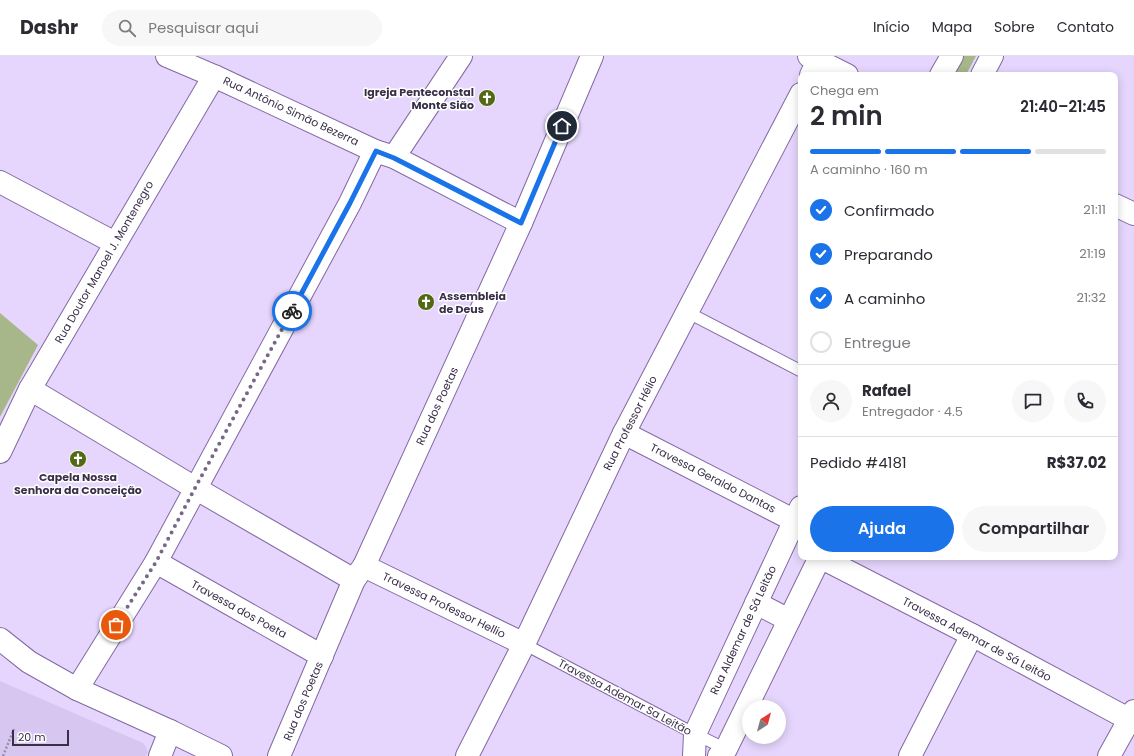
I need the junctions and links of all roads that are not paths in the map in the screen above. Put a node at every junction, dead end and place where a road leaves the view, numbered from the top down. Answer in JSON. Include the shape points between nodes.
{"nodes":[{"id":1,"x":167,"y":56,"type":"edge"},
{"id":2,"x":461,"y":56,"type":"edge"},
{"id":3,"x":592,"y":56,"type":"edge"},
{"id":4,"x":952,"y":56,"type":"edge"},
{"id":5,"x":992,"y":56,"type":"edge"},
{"id":6,"x":813,"y":64,"type":"edge"},
{"id":7,"x":838,"y":72,"type":"edge"},
{"id":8,"x":943,"y":72,"type":"edge"},
{"id":9,"x":984,"y":72,"type":"edge"},
{"id":10,"x":214,"y":76,"type":"junction"},
{"id":11,"x":798,"y":100,"type":"edge"},
{"id":12,"x":385,"y":154,"type":"junction"},
{"id":13,"x":0,"y":182,"type":"edge"},
{"id":14,"x":1118,"y":206,"type":"edge"},
{"id":15,"x":1134,"y":214,"type":"edge"},
{"id":16,"x":521,"y":223,"type":"junction"},
{"id":17,"x":115,"y":243,"type":"junction"},
{"id":18,"x":687,"y":312,"type":"junction"},
{"id":19,"x":798,"y":369,"type":"edge"},
{"id":20,"x":30,"y":389,"type":"junction"},
{"id":21,"x":624,"y":433,"type":"junction"},
{"id":22,"x":0,"y":452,"type":"edge"},
{"id":23,"x":195,"y":488,"type":"junction"},
{"id":24,"x":798,"y":517,"type":"edge"},
{"id":25,"x":798,"y":519,"type":"edge"},
{"id":26,"x":819,"y":560,"type":"edge"},
{"id":27,"x":826,"y":560,"type":"edge"},
{"id":28,"x":156,"y":562,"type":"junction"},
{"id":29,"x":359,"y":573,"type":"junction"},
{"id":30,"x":756,"y":603,"type":"junction"},
{"id":31,"x":789,"y":620,"type":"junction"},
{"id":32,"x":972,"y":635,"type":"junction"},
{"id":33,"x":0,"y":640,"type":"edge"},
{"id":34,"x":524,"y":644,"type":"junction"},
{"id":35,"x":322,"y":656,"type":"junction"},
{"id":36,"x":77,"y":689,"type":"junction"},
{"id":37,"x":1133,"y":717,"type":"edge"},
{"id":38,"x":170,"y":731,"type":"junction"},
{"id":39,"x":695,"y":734,"type":"junction"},
{"id":40,"x":723,"y":752,"type":"edge"},
{"id":41,"x":160,"y":756,"type":"edge"},
{"id":42,"x":220,"y":756,"type":"edge"},
{"id":43,"x":279,"y":756,"type":"edge"},
{"id":44,"x":467,"y":756,"type":"edge"},
{"id":45,"x":694,"y":756,"type":"edge"},
{"id":46,"x":910,"y":756,"type":"edge"},
{"id":47,"x":1109,"y":756,"type":"edge"}],
"edges":[{"from":1,"to":10,"type":"street","name":"Rua Antônio Simão Bezerra"},
{"from":2,"to":12,"type":"street"},
{"from":3,"to":16,"type":"street","name":"Rua dos Poetas"},
{"from":4,"to":8,"type":"street"},
{"from":5,"to":9,"type":"street"},
{"from":6,"to":7,"type":"street"},
{"from":10,"to":12,"type":"street","name":"Rua Antônio Simão Bezerra"},
{"from":10,"to":17,"type":"street","name":"Rua Doutor Manoel J. Montenegro"},
{"from":11,"to":18,"type":"street","name":"Rua Professor Hélio"},
{"from":12,"to":16,"type":"street","name":"Rua Antônio Simão Bezerra"},
{"from":12,"to":23,"type":"street","via":[[350,203]]},
{"from":13,"to":17,"type":"street"},
{"from":14,"to":15,"type":"street"},
{"from":16,"to":29,"type":"street","name":"Rua dos Poetas"},
{"from":17,"to":20,"type":"street","name":"Rua Doutor Manoel J. Montenegro"},
{"from":18,"to":19,"type":"lane"},
{"from":18,"to":21,"type":"street","name":"Rua Professor Hélio"},
{"from":20,"to":22,"type":"street","name":"Rua Doutor Manoel J. Montenegro"},
{"from":20,"to":23,"type":"street","name":"Travessa Professor Hellio"},
{"from":21,"to":24,"type":"street","name":"Travessa Geraldo Dantas"},
{"from":21,"to":34,"type":"street","name":"Rua Professor Hélio"},
{"from":23,"to":28,"type":"street"},
{"from":23,"to":29,"type":"street","name":"Travessa Professor Hellio"},
{"from":25,"to":30,"type":"street","name":"Rua Aldemar de Sá Leitão"},
{"from":26,"to":31,"type":"street"},
{"from":27,"to":32,"type":"street","name":"Travessa Ademar de Sá Leitão"},
{"from":28,"to":35,"type":"street","name":"Travessa dos Poeta"},
{"from":28,"to":36,"type":"street"},
{"from":29,"to":34,"type":"street","name":"Travessa Professor Hellio"},
{"from":29,"to":35,"type":"street","name":"Rua dos Poetas"},
{"from":30,"to":31,"type":"street"},
{"from":30,"to":39,"type":"street","name":"Rua Aldemar de Sá Leitão"},
{"from":31,"to":40,"type":"street"},
{"from":32,"to":37,"type":"street","name":"Travessa Ademar de Sá Leitão"},
{"from":32,"to":46,"type":"street"},
{"from":33,"to":36,"type":"street","via":[[29,662]]},
{"from":34,"to":39,"type":"lane","name":"Travessa Ademar Sa Leitão"},
{"from":34,"to":44,"type":"street","name":"Rua Professor Hélio"},
{"from":35,"to":43,"type":"street","name":"Rua dos Poetas"},
{"from":36,"to":38,"type":"street"},
{"from":37,"to":47,"type":"street"},
{"from":38,"to":41,"type":"street"},
{"from":38,"to":42,"type":"street"},
{"from":39,"to":40,"type":"lane","name":"Travessa Ademar Sa Leitão"},
{"from":39,"to":45,"type":"street","name":"Rua Aldemar de Sá Leitão"}]}
